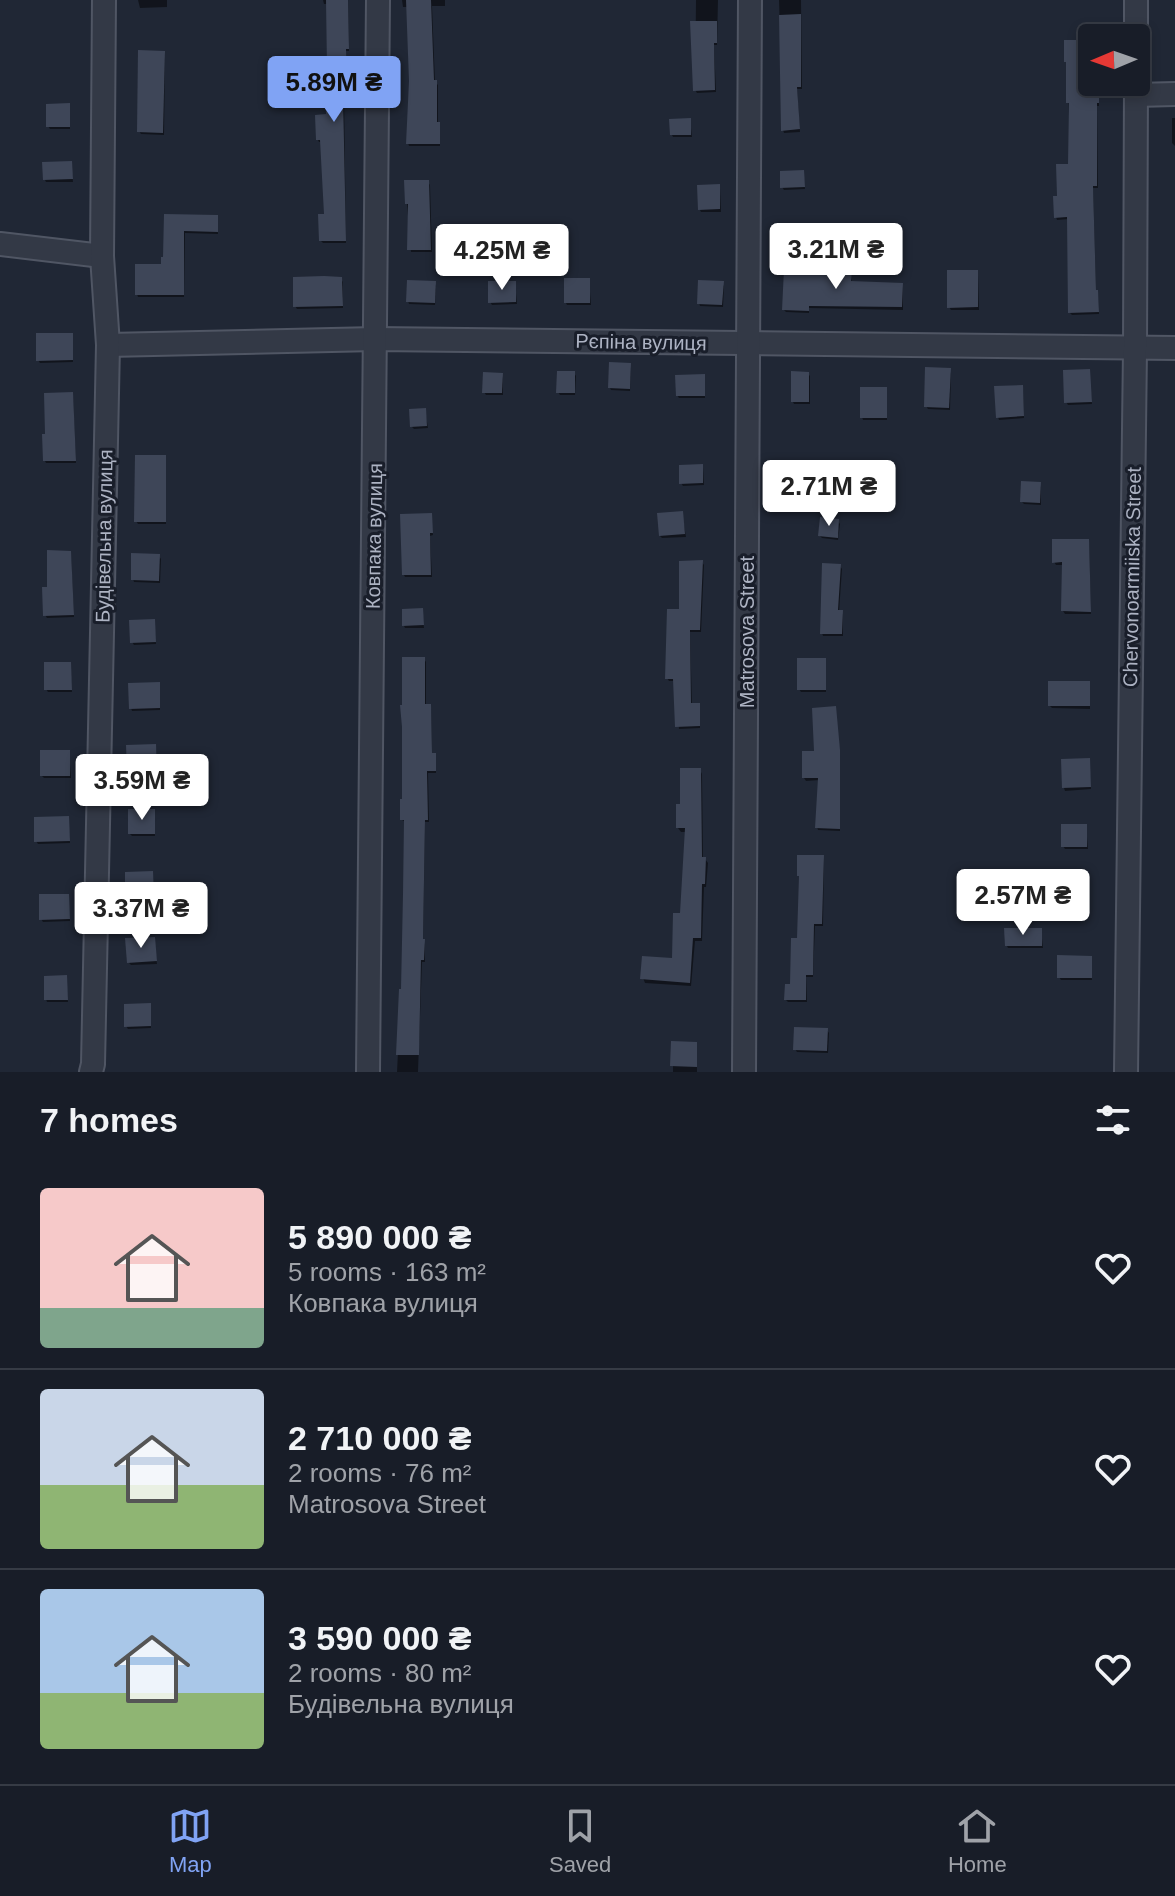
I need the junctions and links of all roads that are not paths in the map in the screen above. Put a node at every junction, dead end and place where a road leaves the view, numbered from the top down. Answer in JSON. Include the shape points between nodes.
{"nodes":[{"id":1,"x":104,"y":0,"type":"edge"},
{"id":2,"x":378,"y":0,"type":"edge"},
{"id":3,"x":750,"y":0,"type":"edge"},
{"id":4,"x":1136,"y":0,"type":"edge"},
{"id":5,"x":1136,"y":24,"type":"edge"},
{"id":6,"x":1150,"y":90,"type":"edge"},
{"id":7,"x":1175,"y":94,"type":"edge"},
{"id":8,"x":1136,"y":96,"type":"edge"},
{"id":9,"x":0,"y":244,"type":"edge"},
{"id":10,"x":102,"y":256,"type":"junction"},
{"id":11,"x":376,"y":339,"type":"junction"},
{"id":12,"x":749,"y":344,"type":"junction"},
{"id":13,"x":108,"y":345,"type":"junction"},
{"id":14,"x":1175,"y":348,"type":"edge"},
{"id":15,"x":1135,"y":349,"type":"junction"},
{"id":16,"x":91,"y":1072,"type":"edge"},
{"id":17,"x":368,"y":1072,"type":"edge"},
{"id":18,"x":744,"y":1072,"type":"edge"},
{"id":19,"x":1126,"y":1072,"type":"edge"}],
"edges":[{"from":1,"to":10,"type":"street","name":"Будівельна вулиця"},
{"from":2,"to":11,"type":"street","name":"Ковпака вулиця"},
{"from":3,"to":12,"type":"street","name":"Matrosova Street"},
{"from":4,"to":5,"type":"street"},
{"from":6,"to":7,"type":"street"},
{"from":8,"to":15,"type":"street","name":"Chervonoarmiiska Street"},
{"from":9,"to":10,"type":"street"},
{"from":10,"to":13,"type":"street","name":"Будівельна вулиця"},
{"from":11,"to":12,"type":"street","name":"Рєпіна вулиця"},
{"from":11,"to":13,"type":"street","name":"Рєпіна вулиця"},
{"from":11,"to":17,"type":"street","name":"Ковпака вулиця"},
{"from":12,"to":15,"type":"street","name":"Рєпіна вулиця"},
{"from":12,"to":18,"type":"street","name":"Matrosova Street"},
{"from":13,"to":16,"type":"street","name":"Будівельна вулиця"},
{"from":14,"to":15,"type":"street","name":"Рєпіна вулиця"},
{"from":15,"to":19,"type":"street","name":"Chervonoarmiiska Street"}]}
